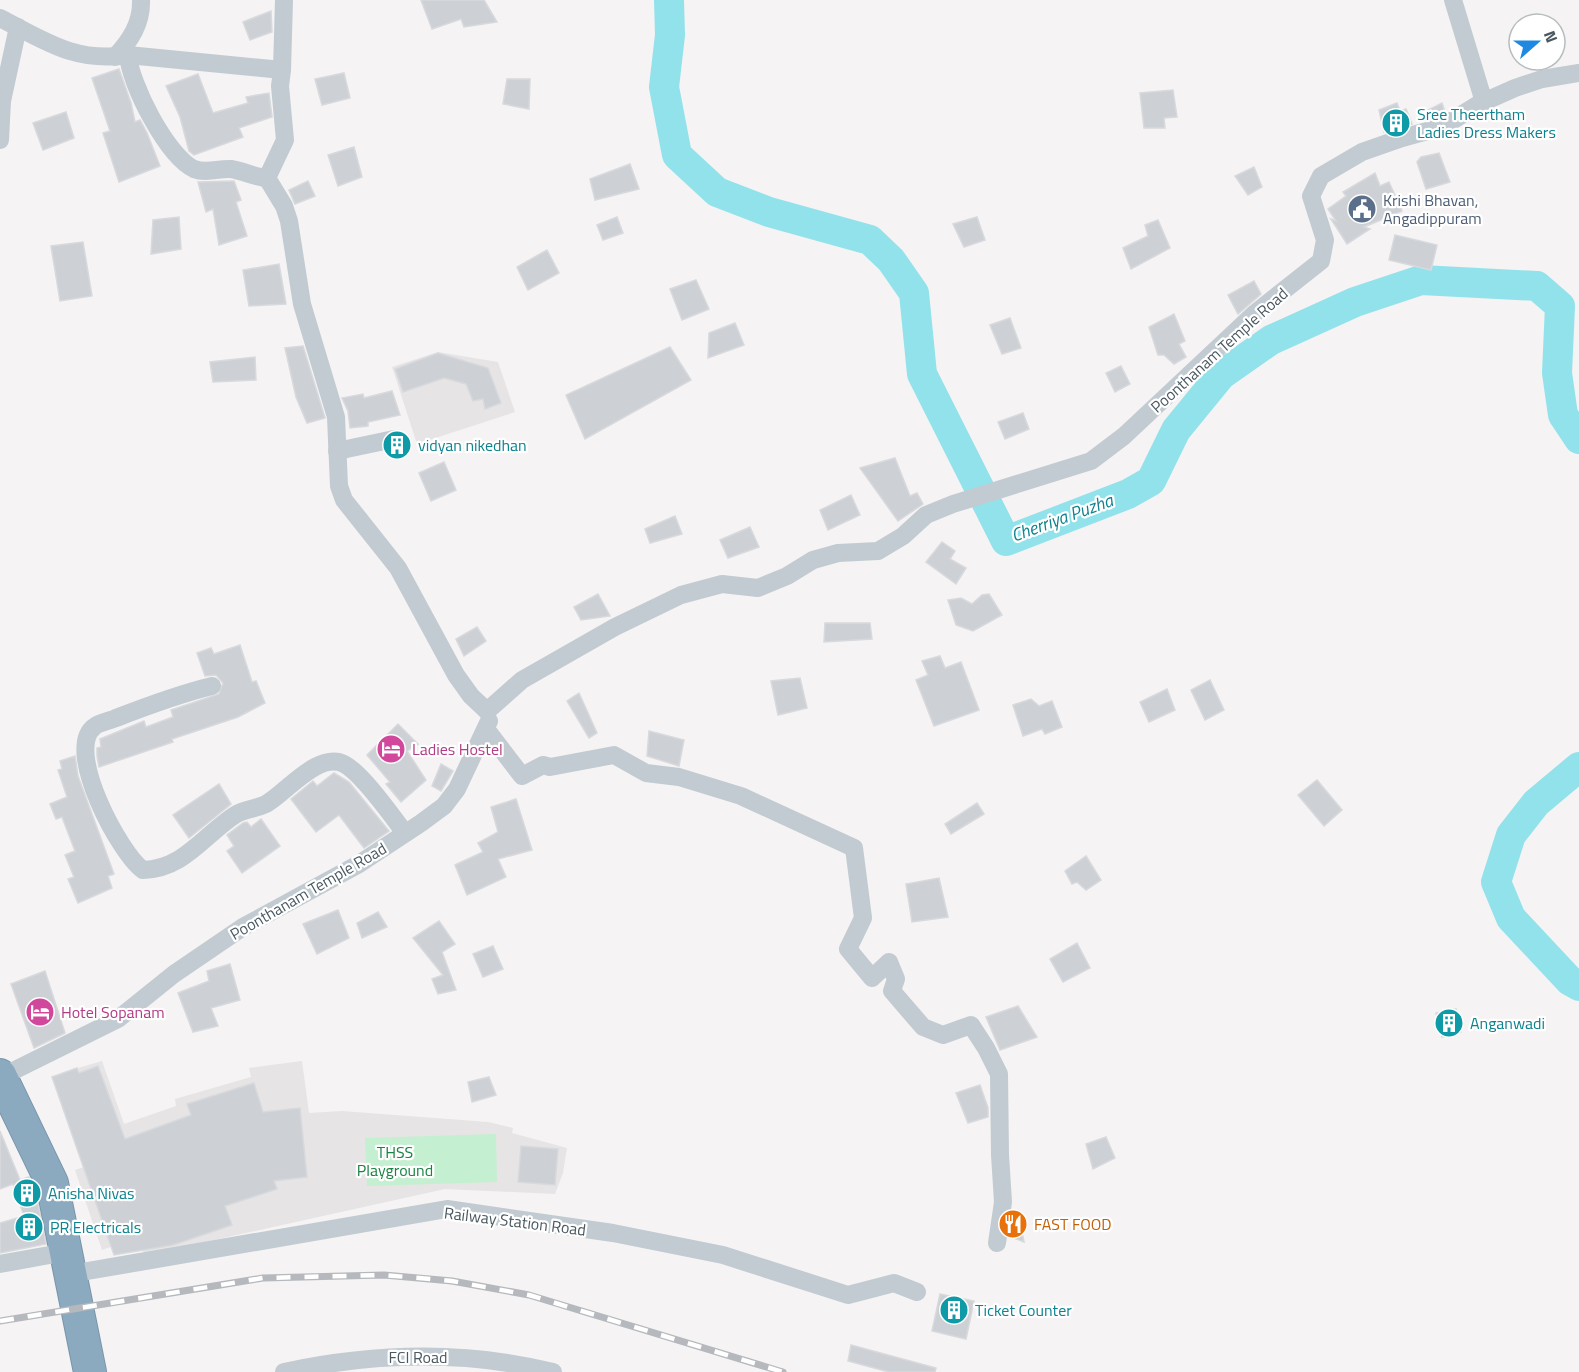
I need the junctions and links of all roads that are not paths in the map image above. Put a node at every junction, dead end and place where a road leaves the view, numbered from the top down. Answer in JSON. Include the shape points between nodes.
{"nodes":[{"id":1,"x":141,"y":0,"type":"edge"},
{"id":2,"x":284,"y":0,"type":"edge"},
{"id":3,"x":1453,"y":0,"type":"edge"},
{"id":4,"x":0,"y":18,"type":"edge"},
{"id":5,"x":18,"y":27,"type":"junction"},
{"id":6,"x":121,"y":56,"type":"junction"},
{"id":7,"x":282,"y":70,"type":"junction"},
{"id":8,"x":1579,"y":73,"type":"edge"},
{"id":9,"x":1484,"y":102,"type":"junction"},
{"id":10,"x":0,"y":140,"type":"edge"},
{"id":11,"x":267,"y":178,"type":"junction"},
{"id":12,"x":394,"y":439,"type":"dead end"},
{"id":13,"x":337,"y":451,"type":"junction"},
{"id":14,"x":212,"y":686,"type":"dead end"},
{"id":15,"x":487,"y":720,"type":"junction"},
{"id":16,"x":405,"y":833,"type":"junction"},
{"id":17,"x":1,"y":1076,"type":"edge"},
{"id":18,"x":997,"y":1243,"type":"dead end"},
{"id":19,"x":68,"y":1263,"type":"junction"},
{"id":20,"x":0,"y":1264,"type":"edge"},
{"id":21,"x":917,"y":1292,"type":"dead end"},
{"id":22,"x":90,"y":1372,"type":"edge"},
{"id":23,"x":284,"y":1372,"type":"edge"},
{"id":24,"x":553,"y":1372,"type":"edge"}],
"edges":[{"from":1,"to":6,"type":"street","via":[[132,39]]},
{"from":2,"to":7,"type":"street"},
{"from":3,"to":9,"type":"street"},
{"from":4,"to":5,"type":"street"},
{"from":5,"to":6,"type":"street","via":[[68,53]]},
{"from":5,"to":10,"type":"street","via":[[2,101]]},
{"from":6,"to":7,"type":"street"},
{"from":6,"to":11,"type":"street","via":[[162,133],[188,164],[206,171],[231,169],[250,177]]},
{"from":7,"to":11,"type":"street","via":[[279,87],[285,140]]},
{"from":8,"to":9,"type":"street","name":"Poonthanam Temple Road","via":[[1542,79]]},
{"from":9,"to":15,"type":"street","name":"Poonthanam Temple Road","via":[[1442,128],[1362,152],[1320,176],[1311,196],[1324,240],[1321,261],[1254,315],[1107,451],[1091,461],[926,515],[878,551],[838,553],[813,560],[758,588],[722,584],[681,595],[522,680]]},
{"from":11,"to":13,"type":"street","via":[[289,221],[302,304],[336,417]]},
{"from":12,"to":13,"type":"street"},
{"from":13,"to":15,"type":"street","via":[[344,500],[398,568],[456,675]]},
{"from":14,"to":16,"type":"street","via":[[102,723],[90,733],[86,742],[92,784],[132,863],[143,870],[168,866],[202,844],[237,813],[264,805],[304,773],[333,762],[344,764],[356,774]]},
{"from":15,"to":16,"type":"street","name":"Poonthanam Temple Road","via":[[457,789],[444,806]]},
{"from":15,"to":18,"type":"street","via":[[522,776],[543,765],[550,767],[614,754],[646,773],[678,777],[741,796],[854,848],[863,918],[848,949],[872,978],[889,962],[897,979],[892,991],[923,1027],[943,1035],[971,1025],[999,1074],[999,1155],[1003,1181]]},
{"from":16,"to":17,"type":"street","name":"Poonthanam Temple Road","via":[[359,864],[243,927],[174,974],[118,1019]]},
{"from":17,"to":19,"type":"highway","via":[[52,1183]]},
{"from":19,"to":20,"type":"street","name":"Railway Station Road"},
{"from":19,"to":21,"type":"street","name":"Railway Station Road","via":[[447,1209],[613,1233],[723,1255],[848,1295],[894,1283]]},
{"from":19,"to":22,"type":"highway"},
{"from":23,"to":24,"type":"street","name":"FCI Road","via":[[324,1363],[422,1356],[518,1363]]}]}
